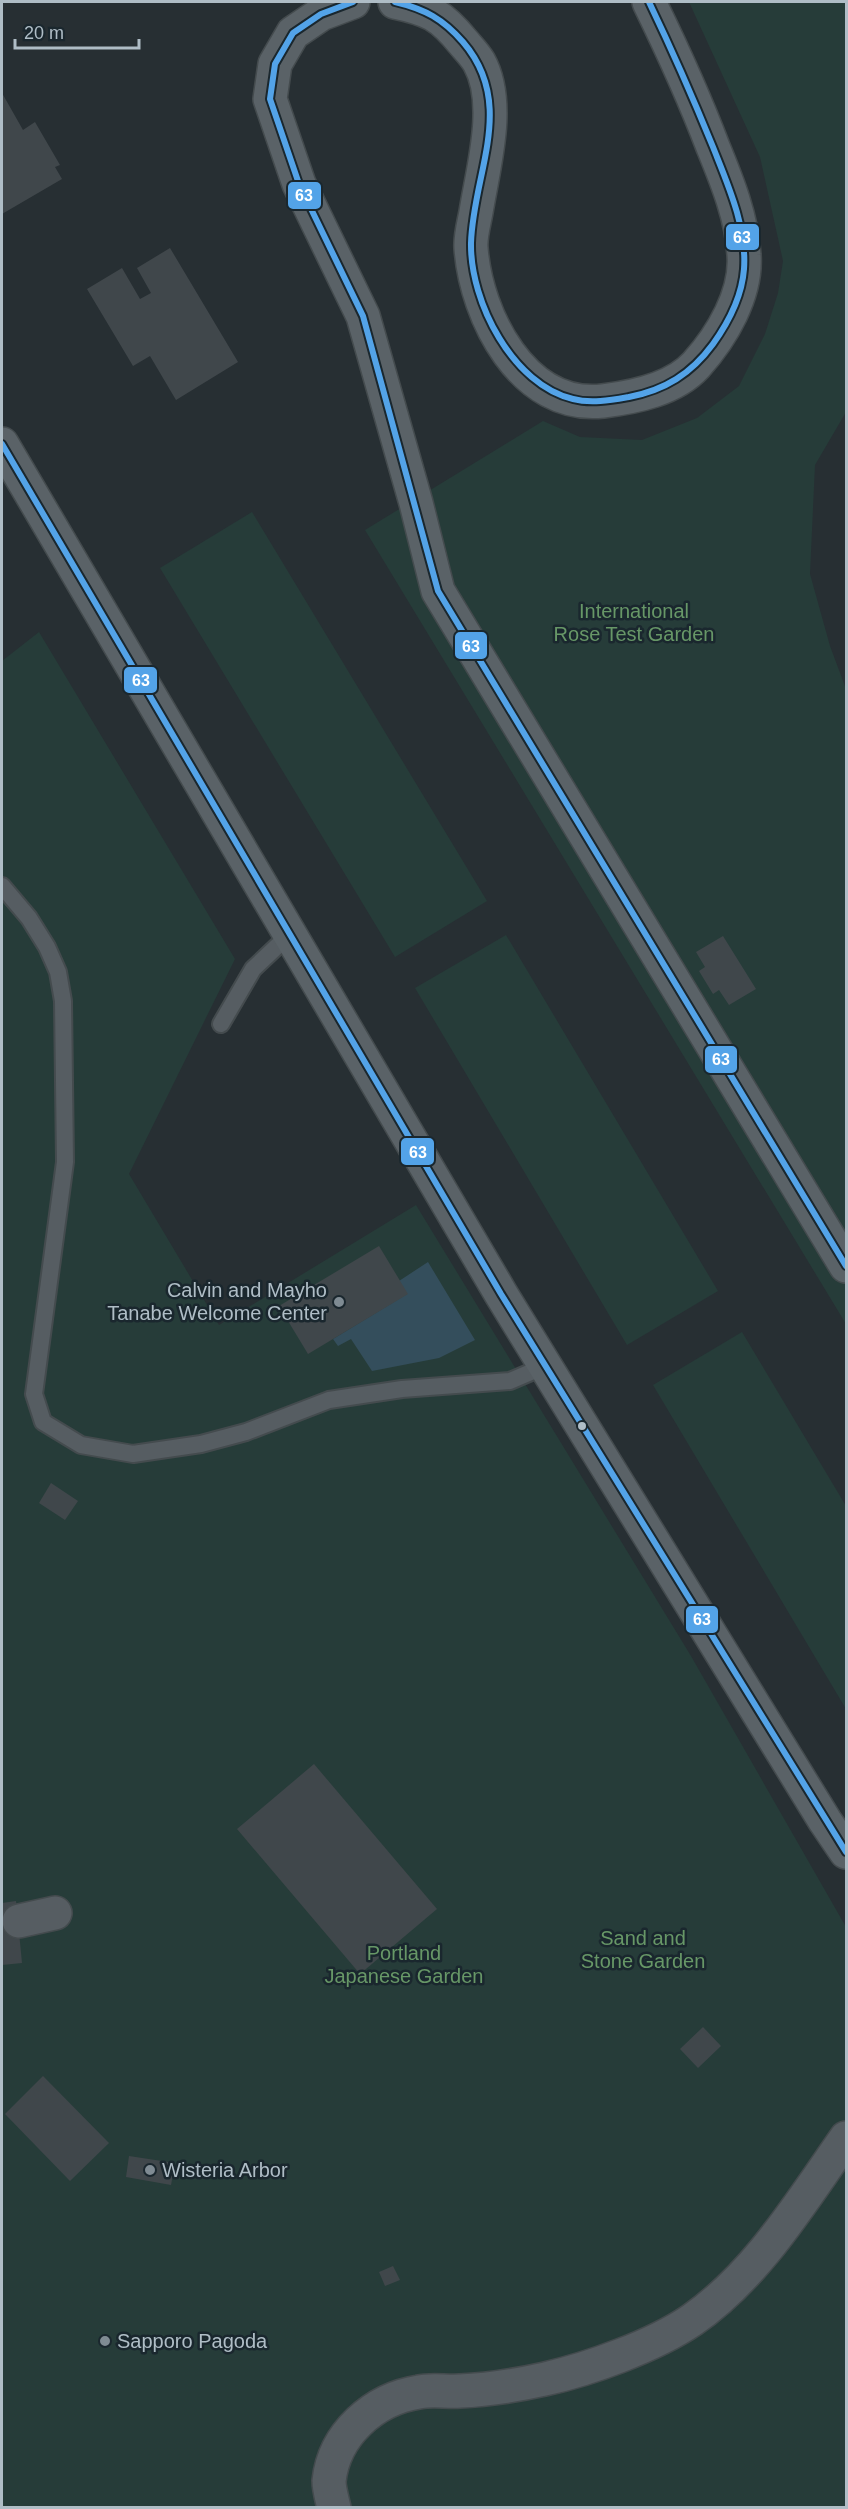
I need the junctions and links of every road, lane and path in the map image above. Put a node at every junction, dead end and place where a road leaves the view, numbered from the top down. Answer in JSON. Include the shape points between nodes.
{"nodes":[{"id":1,"x":353,"y":2,"type":"edge"},
{"id":2,"x":395,"y":2,"type":"edge"},
{"id":3,"x":649,"y":2,"type":"edge"},
{"id":4,"x":2,"y":444,"type":"edge"},
{"id":5,"x":2,"y":886,"type":"edge"},
{"id":6,"x":289,"y":935,"type":"junction"},
{"id":7,"x":221,"y":1024,"type":"dead end"},
{"id":8,"x":846,"y":1266,"type":"edge"},
{"id":9,"x":545,"y":1366,"type":"junction"},
{"id":10,"x":846,"y":1852,"type":"edge"},
{"id":11,"x":55,"y":1913,"type":"dead end"},
{"id":12,"x":19,"y":1921,"type":"dead end"},
{"id":13,"x":846,"y":2138,"type":"edge"},
{"id":14,"x":334,"y":2508,"type":"edge"}],
"edges":[{"from":1,"to":8,"type":"street","via":[[321,14],[293,33],[275,64],[270,99],[299,184],[363,316],[438,591]]},
{"from":2,"to":3,"type":"street","via":[[426,9],[446,22],[480,62],[492,105],[470,246],[482,302],[500,340],[521,370],[552,393],[591,402],[634,398],[685,377],[713,346],[739,295],[745,255],[732,193],[687,81]]},
{"from":4,"to":6,"type":"street"},
{"from":5,"to":9,"type":"lane","via":[[47,947],[58,972],[63,1002],[65,1162],[34,1394],[43,1422],[81,1445],[133,1454],[201,1444],[349,1396],[510,1381]]},
{"from":6,"to":7,"type":"lane","via":[[253,969]]},
{"from":6,"to":9,"type":"street"},
{"from":9,"to":10,"type":"street"},
{"from":11,"to":12,"type":"street"},
{"from":13,"to":14,"type":"street","via":[[781,2230],[740,2279],[691,2321],[625,2354],[545,2379],[462,2391],[419,2392],[378,2406],[352,2426],[335,2455],[329,2482]]}]}
